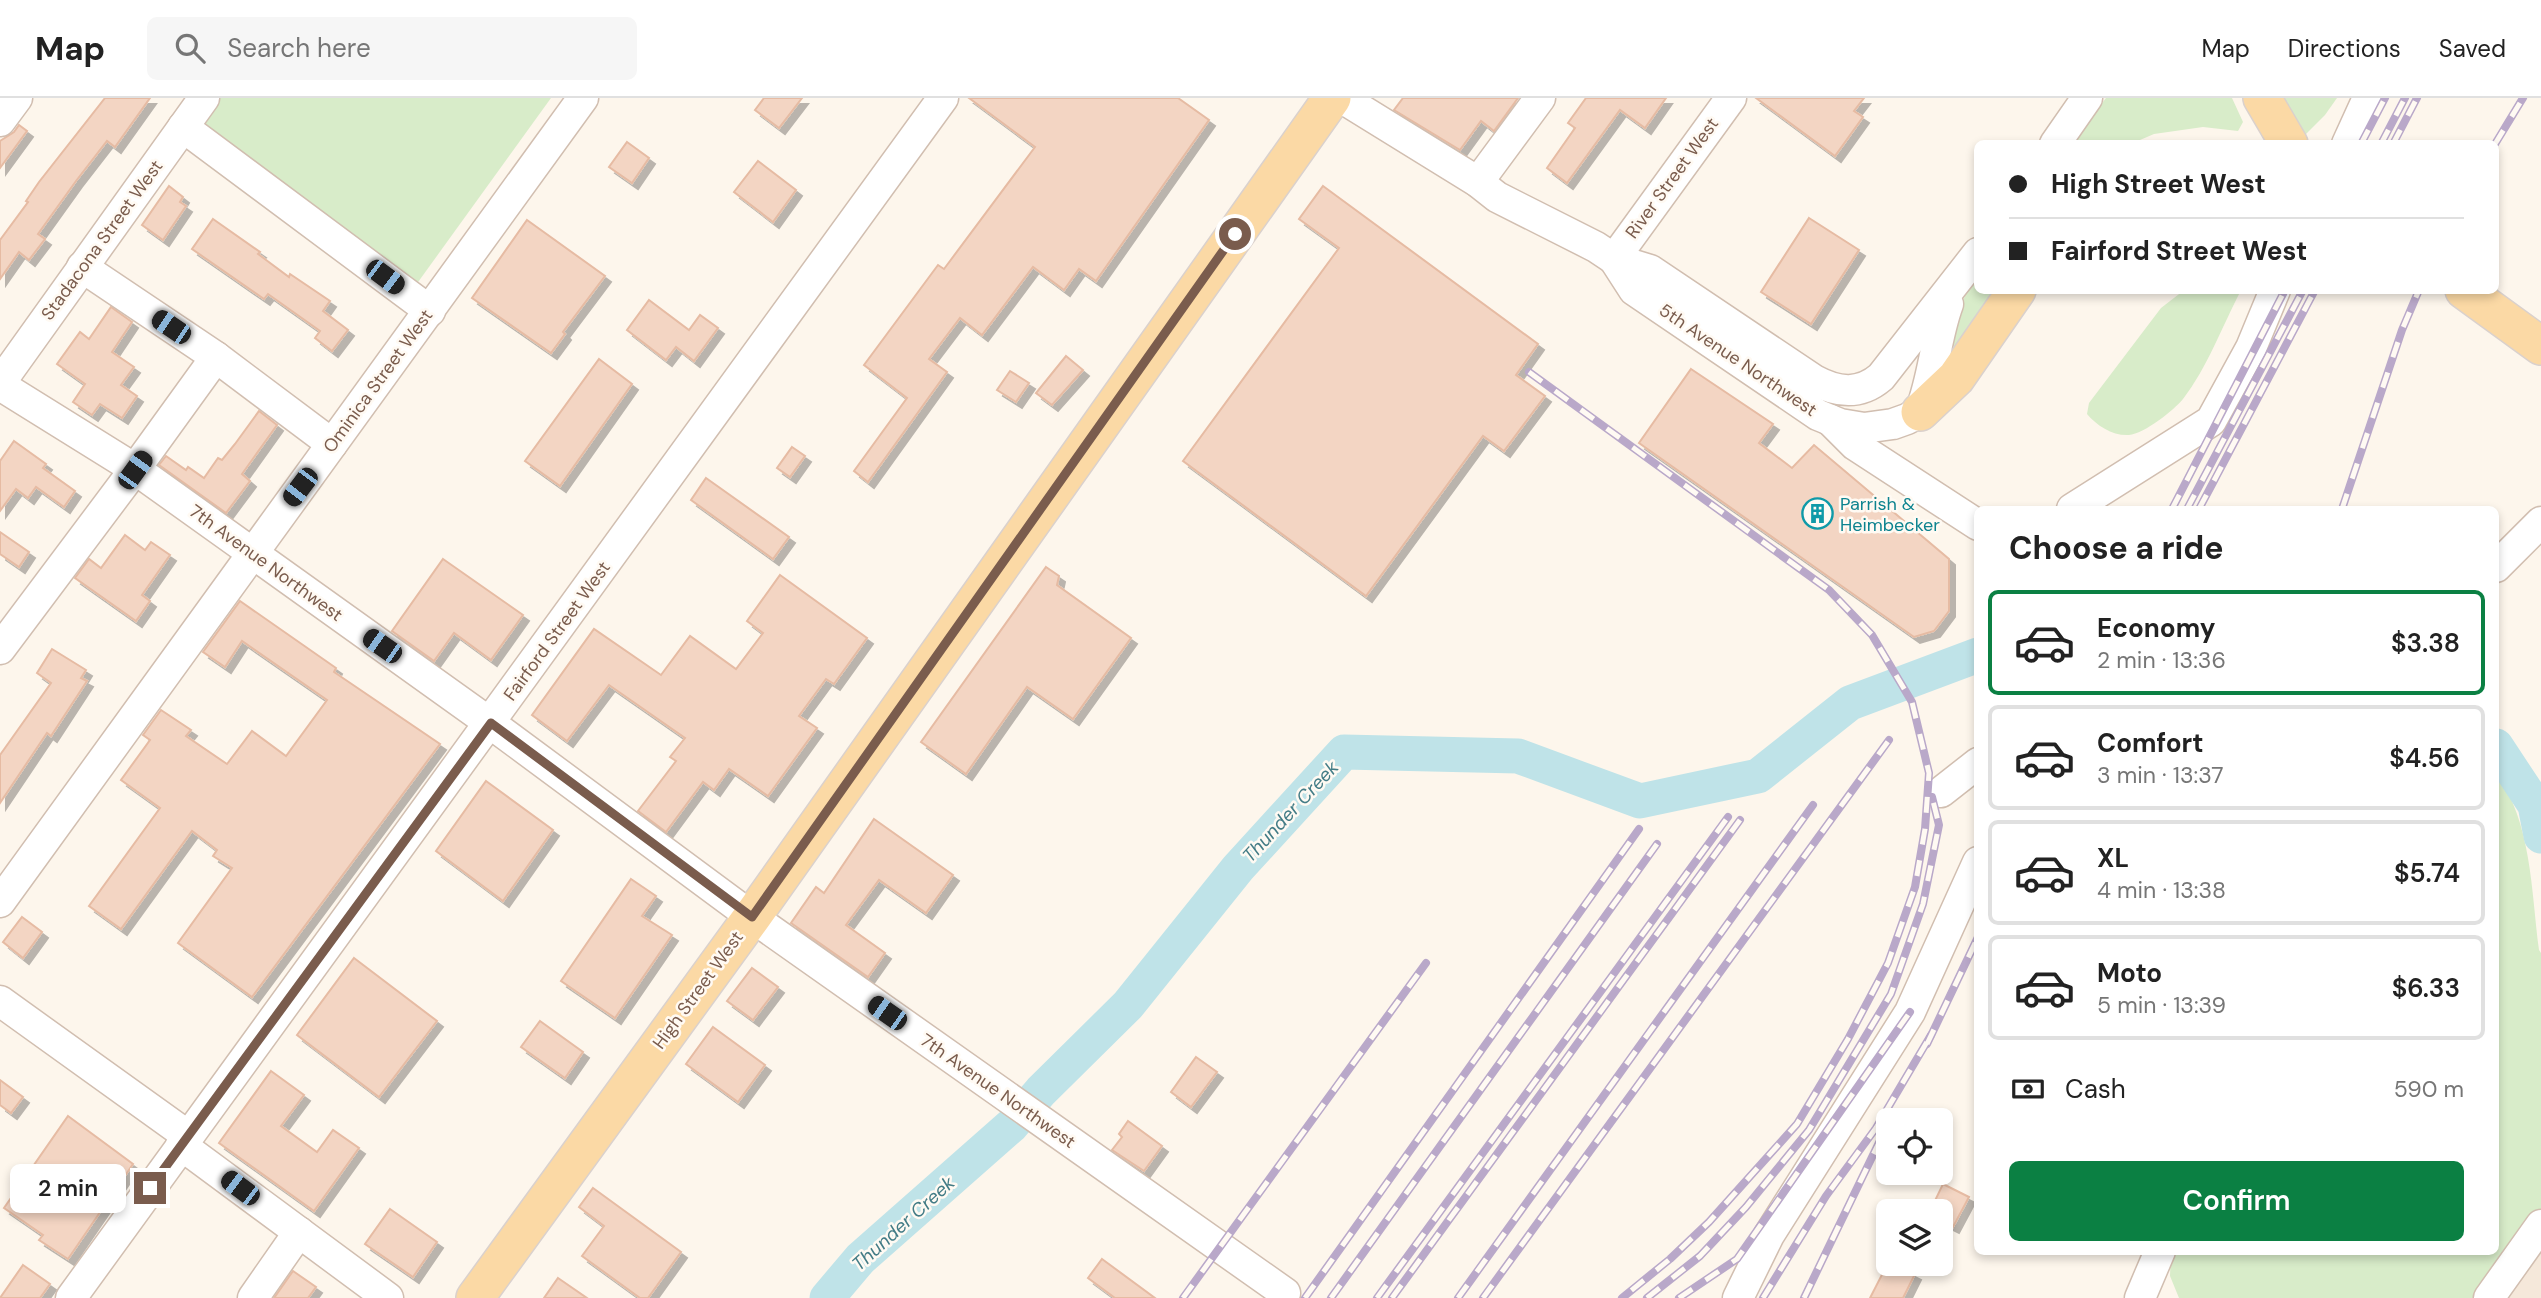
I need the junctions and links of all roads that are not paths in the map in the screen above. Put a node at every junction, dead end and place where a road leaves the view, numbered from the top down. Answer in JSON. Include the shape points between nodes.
{"nodes":[{"id":1,"x":17,"y":98,"type":"edge"},
{"id":2,"x":204,"y":98,"type":"edge"},
{"id":3,"x":583,"y":98,"type":"edge"},
{"id":4,"x":943,"y":98,"type":"edge"},
{"id":5,"x":1332,"y":98,"type":"edge"},
{"id":6,"x":1342,"y":98,"type":"edge"},
{"id":7,"x":1540,"y":98,"type":"edge"},
{"id":8,"x":1731,"y":98,"type":"edge"},
{"id":9,"x":2087,"y":98,"type":"edge"},
{"id":10,"x":2244,"y":98,"type":"edge"},
{"id":11,"x":2262,"y":98,"type":"edge"},
{"id":12,"x":2368,"y":98,"type":"edge"},
{"id":13,"x":0,"y":121,"type":"edge"},
{"id":14,"x":183,"y":127,"type":"junction"},
{"id":15,"x":2058,"y":140,"type":"edge"},
{"id":16,"x":2268,"y":140,"type":"edge"},
{"id":17,"x":2287,"y":140,"type":"edge"},
{"id":18,"x":2349,"y":140,"type":"edge"},
{"id":19,"x":1478,"y":182,"type":"junction"},
{"id":20,"x":1974,"y":258,"type":"edge"},
{"id":21,"x":1614,"y":259,"type":"junction"},
{"id":22,"x":82,"y":267,"type":"junction"},
{"id":23,"x":1959,"y":278,"type":"junction"},
{"id":24,"x":2014,"y":294,"type":"edge"},
{"id":25,"x":2272,"y":294,"type":"edge"},
{"id":26,"x":2470,"y":294,"type":"edge"},
{"id":27,"x":430,"y":311,"type":"junction"},
{"id":28,"x":2541,"y":345,"type":"edge"},
{"id":29,"x":216,"y":357,"type":"junction"},
{"id":30,"x":0,"y":384,"type":"edge"},
{"id":31,"x":1920,"y":412,"type":"junction"},
{"id":32,"x":1830,"y":420,"type":"junction"},
{"id":33,"x":332,"y":444,"type":"junction"},
{"id":34,"x":135,"y":470,"type":"junction"},
{"id":35,"x":2077,"y":506,"type":"edge"},
{"id":36,"x":1974,"y":522,"type":"edge"},
{"id":37,"x":2541,"y":522,"type":"edge"},
{"id":38,"x":252,"y":552,"type":"junction"},
{"id":39,"x":2499,"y":564,"type":"edge"},
{"id":40,"x":0,"y":649,"type":"edge"},
{"id":41,"x":491,"y":723,"type":"junction"},
{"id":42,"x":1974,"y":766,"type":"edge"},
{"id":43,"x":1941,"y":792,"type":"dead end"},
{"id":44,"x":1974,"y":871,"type":"edge"},
{"id":45,"x":0,"y":902,"type":"edge"},
{"id":46,"x":752,"y":917,"type":"junction"},
{"id":47,"x":0,"y":1001,"type":"edge"},
{"id":48,"x":184,"y":1140,"type":"junction"},
{"id":49,"x":2541,"y":1226,"type":"edge"},
{"id":50,"x":299,"y":1232,"type":"junction"},
{"id":51,"x":2158,"y":1255,"type":"edge"},
{"id":52,"x":71,"y":1298,"type":"edge"},
{"id":53,"x":253,"y":1298,"type":"edge"},
{"id":54,"x":388,"y":1298,"type":"edge"},
{"id":55,"x":475,"y":1298,"type":"edge"},
{"id":56,"x":1282,"y":1298,"type":"edge"},
{"id":57,"x":1738,"y":1298,"type":"edge"},
{"id":58,"x":2140,"y":1298,"type":"edge"},
{"id":59,"x":2489,"y":1298,"type":"edge"}],
"edges":[{"from":1,"to":13,"type":"street"},
{"from":2,"to":14,"type":"street","name":"Stadacona Street West"},
{"from":3,"to":27,"type":"street","name":"Ominica Street West"},
{"from":4,"to":41,"type":"street","name":"Fairford Street West"},
{"from":5,"to":46,"type":"main road","name":"High Street West"},
{"from":6,"to":19,"type":"street","name":"5th Avenue Northwest"},
{"from":7,"to":19,"type":"street"},
{"from":8,"to":21,"type":"street","name":"River Street West"},
{"from":9,"to":15,"type":"street"},
{"from":10,"to":16,"type":"main road"},
{"from":11,"to":17,"type":"main road"},
{"from":12,"to":18,"type":"street"},
{"from":14,"to":22,"type":"street","name":"Stadacona Street West"},
{"from":14,"to":27,"type":"street"},
{"from":19,"to":21,"type":"street","name":"5th Avenue Northwest","via":[[1497,197]]},
{"from":20,"to":23,"type":"street"},
{"from":21,"to":23,"type":"street","name":"5th Avenue Northwest","via":[[1650,270],[1814,380],[1833,389],[1854,391],[1881,377]]},
{"from":21,"to":32,"type":"street","name":"5th Avenue Northwest","via":[[1634,290]]},
{"from":22,"to":29,"type":"street"},
{"from":22,"to":30,"type":"street","name":"Stadacona Street West"},
{"from":23,"to":31,"type":"street","via":[[1942,320]]},
{"from":24,"to":31,"type":"main road","via":[[1956,379]]},
{"from":25,"to":35,"type":"street","via":[[2251,348],[2211,421]]},
{"from":26,"to":28,"type":"main road"},
{"from":27,"to":33,"type":"street","name":"Ominica Street West"},
{"from":29,"to":33,"type":"street"},
{"from":29,"to":34,"type":"street"},
{"from":30,"to":34,"type":"street","name":"7th Avenue Northwest"},
{"from":31,"to":32,"type":"street","name":"5th Avenue Northwest","via":[[1873,427]]},
{"from":32,"to":36,"type":"street","via":[[1854,445]]},
{"from":33,"to":38,"type":"street","name":"Ominica Street West"},
{"from":34,"to":38,"type":"street","name":"7th Avenue Northwest"},
{"from":34,"to":40,"type":"street"},
{"from":37,"to":39,"type":"street"},
{"from":38,"to":41,"type":"street","name":"7th Avenue Northwest"},
{"from":38,"to":45,"type":"street","name":"Ominica Street West"},
{"from":41,"to":46,"type":"street","name":"7th Avenue Northwest"},
{"from":41,"to":48,"type":"street","name":"Fairford Street West"},
{"from":42,"to":43,"type":"street"},
{"from":44,"to":57,"type":"street","via":[[1910,1012],[1769,1236]]},
{"from":46,"to":55,"type":"main road","name":"High Street West"},
{"from":46,"to":56,"type":"street","name":"7th Avenue Northwest","via":[[1285,1293]]},
{"from":47,"to":48,"type":"street"},
{"from":48,"to":50,"type":"street"},
{"from":48,"to":52,"type":"street","name":"Fairford Street West"},
{"from":49,"to":59,"type":"street"},
{"from":50,"to":53,"type":"street"},
{"from":50,"to":54,"type":"street"},
{"from":51,"to":58,"type":"street"}]}
